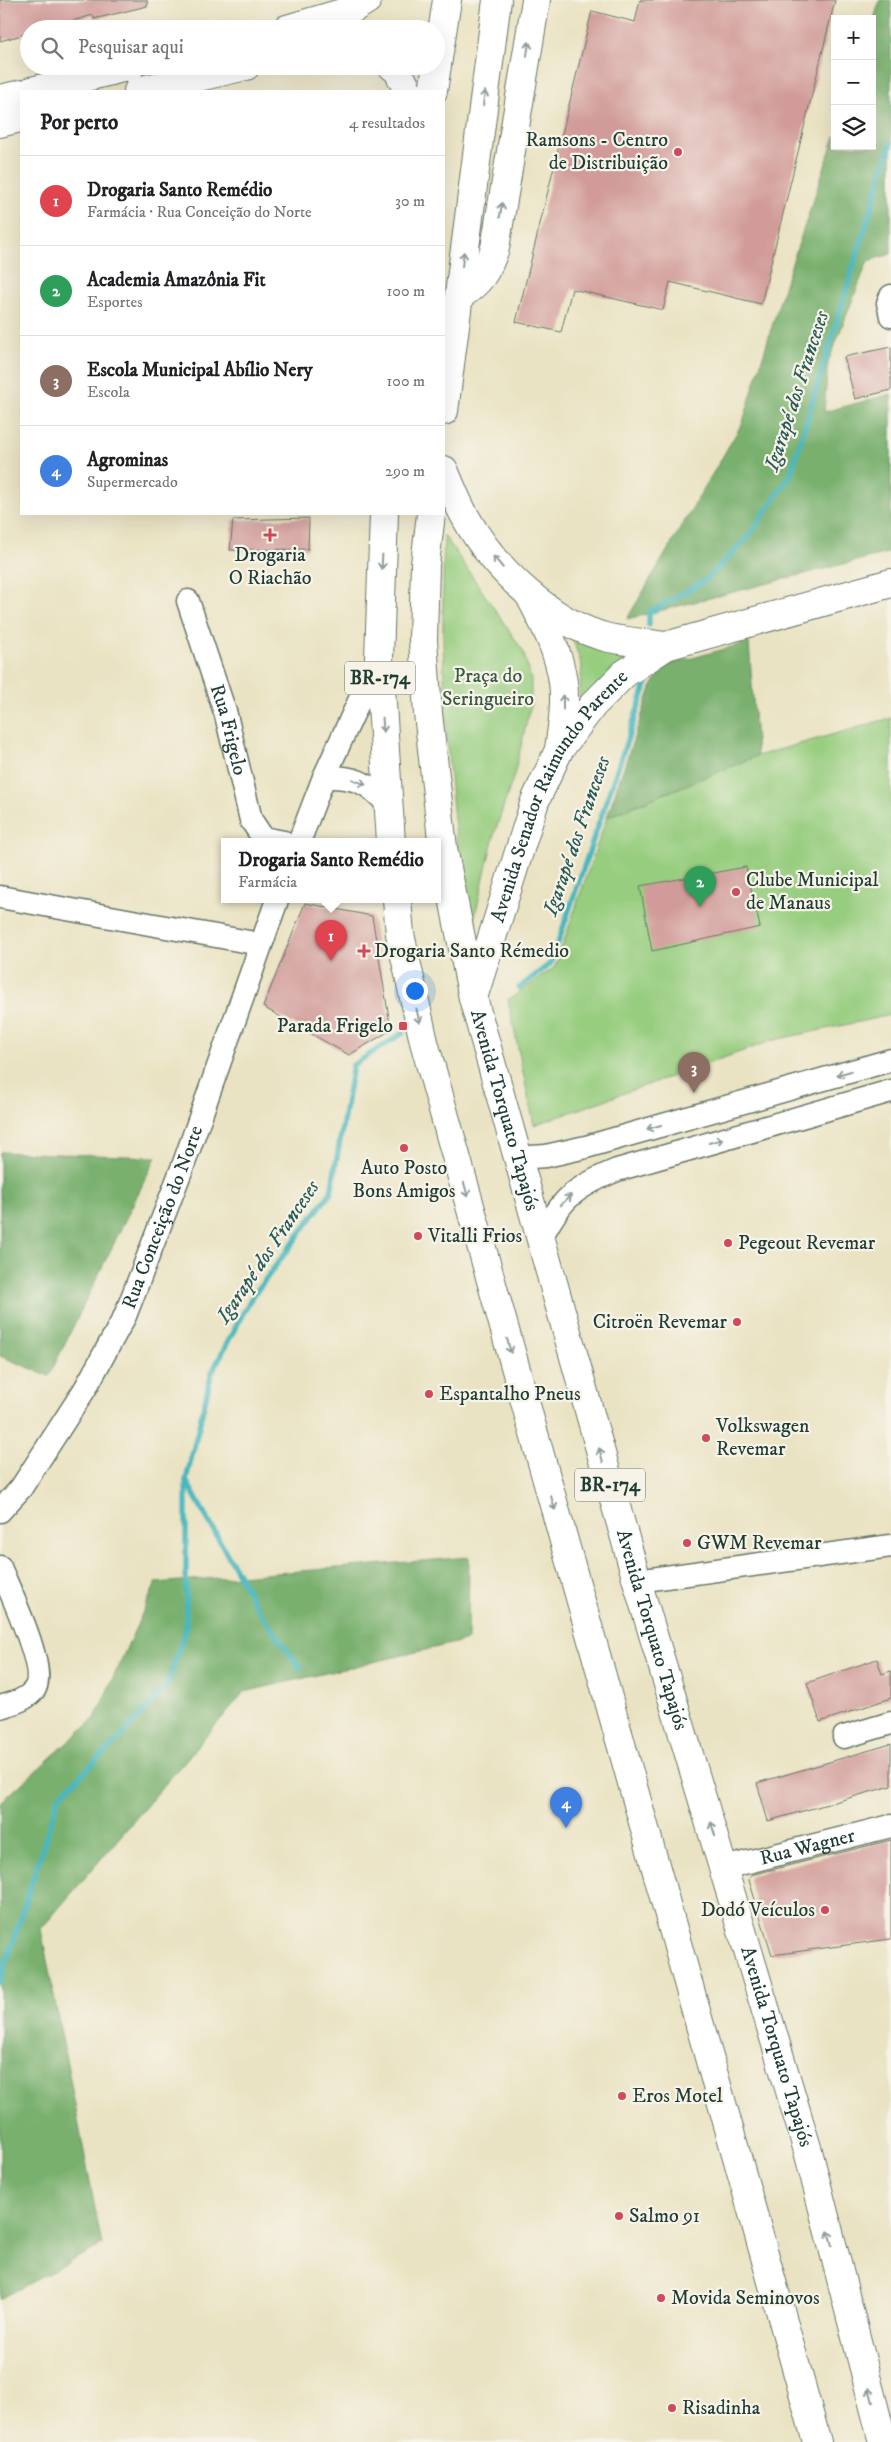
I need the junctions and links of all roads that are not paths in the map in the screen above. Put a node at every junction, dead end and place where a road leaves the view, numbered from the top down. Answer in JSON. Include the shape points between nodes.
{"nodes":[{"id":1,"x":367,"y":0,"type":"edge"},
{"id":2,"x":447,"y":0,"type":"edge"},
{"id":3,"x":497,"y":0,"type":"edge"},
{"id":4,"x":536,"y":0,"type":"edge"},
{"id":5,"x":318,"y":20,"type":"edge"},
{"id":6,"x":444,"y":20,"type":"edge"},
{"id":7,"x":95,"y":75,"type":"edge"},
{"id":8,"x":207,"y":75,"type":"edge"},
{"id":9,"x":400,"y":75,"type":"edge"},
{"id":10,"x":435,"y":75,"type":"edge"},
{"id":11,"x":35,"y":90,"type":"edge"},
{"id":12,"x":142,"y":90,"type":"edge"},
{"id":13,"x":408,"y":90,"type":"edge"},
{"id":14,"x":433,"y":90,"type":"edge"},
{"id":15,"x":20,"y":94,"type":"edge"},
{"id":16,"x":0,"y":99,"type":"edge"},
{"id":17,"x":20,"y":118,"type":"edge"},
{"id":18,"x":0,"y":123,"type":"edge"},
{"id":19,"x":458,"y":296,"type":"junction"},
{"id":20,"x":891,"y":296,"type":"edge"},
{"id":21,"x":891,"y":316,"type":"edge"},
{"id":22,"x":445,"y":404,"type":"edge"},
{"id":23,"x":445,"y":472,"type":"edge"},
{"id":24,"x":384,"y":515,"type":"edge"},
{"id":25,"x":431,"y":515,"type":"edge"},
{"id":26,"x":891,"y":583,"type":"edge"},
{"id":27,"x":528,"y":593,"type":"junction"},
{"id":28,"x":188,"y":601,"type":"dead end"},
{"id":29,"x":666,"y":646,"type":"junction"},
{"id":30,"x":379,"y":658,"type":"junction"},
{"id":31,"x":558,"y":750,"type":"junction"},
{"id":32,"x":324,"y":777,"type":"junction"},
{"id":33,"x":387,"y":804,"type":"junction"},
{"id":34,"x":263,"y":838,"type":"edge"},
{"id":35,"x":301,"y":838,"type":"edge"},
{"id":36,"x":391,"y":838,"type":"edge"},
{"id":37,"x":0,"y":897,"type":"edge"},
{"id":38,"x":276,"y":903,"type":"edge"},
{"id":39,"x":397,"y":903,"type":"edge"},
{"id":40,"x":260,"y":946,"type":"junction"},
{"id":41,"x":473,"y":998,"type":"junction"},
{"id":42,"x":891,"y":1060,"type":"edge"},
{"id":43,"x":891,"y":1091,"type":"edge"},
{"id":44,"x":732,"y":1105,"type":"junction"},
{"id":45,"x":742,"y":1134,"type":"junction"},
{"id":46,"x":517,"y":1158,"type":"junction"},
{"id":47,"x":540,"y":1240,"type":"junction"},
{"id":48,"x":0,"y":1511,"type":"edge"},
{"id":49,"x":891,"y":1546,"type":"edge"},
{"id":50,"x":0,"y":1567,"type":"edge"},
{"id":51,"x":637,"y":1581,"type":"junction"},
{"id":52,"x":10,"y":1704,"type":"edge"},
{"id":53,"x":891,"y":1723,"type":"edge"},
{"id":54,"x":844,"y":1737,"type":"dead end"},
{"id":55,"x":891,"y":1826,"type":"edge"},
{"id":56,"x":724,"y":1868,"type":"junction"},
{"id":57,"x":817,"y":2442,"type":"edge"},
{"id":58,"x":884,"y":2442,"type":"edge"}],
"edges":[{"from":1,"to":5,"type":"main road","via":[[350,11]]},
{"from":2,"to":6,"type":"main road"},
{"from":19,"to":3,"type":"main road","one_way":true},
{"from":19,"to":4,"type":"main road","one_way":true,"via":[[482,277],[495,248]]},
{"from":7,"to":11,"type":"main road"},
{"from":8,"to":12,"type":"main road"},
{"from":9,"to":13,"type":"main road"},
{"from":10,"to":14,"type":"main road"},
{"from":15,"to":16,"type":"main road"},
{"from":17,"to":18,"type":"main road"},
{"from":19,"to":22,"type":"main road"},
{"from":20,"to":21,"type":"street","via":[[888,303]]},
{"from":27,"to":23,"type":"main road","name":"Avenida Senador Raimundo Parente","one_way":true,"via":[[498,564],[466,519]]},
{"from":24,"to":30,"type":"main road","number":"BR-174","one_way":true},
{"from":25,"to":41,"type":"main road","name":"Avenida Torquato Tapajós","number":"BR-174","via":[[425,564],[423,640],[428,713],[443,848]]},
{"from":26,"to":29,"type":"main road","name":"Avenida Senador Raimundo Parente"},
{"from":27,"to":29,"type":"main road","name":"Avenida Senador Raimundo Parente","via":[[566,621],[608,638]]},
{"from":31,"to":27,"type":"main road","one_way":true,"via":[[564,683],[556,652]]},
{"from":28,"to":34,"type":"street","name":"Rua Frigelo","via":[[226,715],[251,820]]},
{"from":29,"to":31,"type":"main road","name":"Avenida Senador Raimundo Parente","via":[[624,674],[593,705]]},
{"from":30,"to":32,"type":"street"},
{"from":30,"to":33,"type":"main road","number":"BR-174","one_way":true},
{"from":31,"to":41,"type":"main road","name":"Avenida Senador Raimundo Parente","via":[[532,810]]},
{"from":32,"to":33,"type":"street","one_way":true,"via":[[351,778],[366,784]]},
{"from":32,"to":35,"type":"street"},
{"from":33,"to":36,"type":"main road","number":"BR-174"},
{"from":37,"to":40,"type":"street"},
{"from":38,"to":40,"type":"street","name":"Rua Conceição do Norte"},
{"from":39,"to":57,"type":"main road","number":"BR-174","one_way":true,"via":[[400,934],[424,1042]]},
{"from":40,"to":48,"type":"street","name":"Rua Conceição do Norte","via":[[184,1163],[125,1316],[85,1389],[21,1488]]},
{"from":41,"to":46,"type":"main road","name":"Avenida Torquato Tapajós","number":"BR-174"},
{"from":42,"to":44,"type":"street","one_way":true},
{"from":43,"to":45,"type":"street"},
{"from":44,"to":45,"type":"street"},
{"from":44,"to":46,"type":"street","one_way":true,"via":[[586,1147],[546,1156]]},
{"from":47,"to":45,"type":"street","one_way":true,"via":[[555,1211],[594,1179]]},
{"from":46,"to":47,"type":"main road","name":"Avenida Torquato Tapajós","number":"BR-174"},
{"from":51,"to":47,"type":"main road","name":"Avenida Torquato Tapajós","number":"BR-174","one_way":true},
{"from":49,"to":51,"type":"street"},
{"from":50,"to":52,"type":"street","via":[[33,1649],[39,1675],[35,1689]]},
{"from":56,"to":51,"type":"main road","name":"Avenida Torquato Tapajós","number":"BR-174","one_way":true},
{"from":53,"to":54,"type":"street"},
{"from":55,"to":56,"type":"street","name":"Rua Wagner"},
{"from":58,"to":56,"type":"main road","name":"Avenida Torquato Tapajós","number":"BR-174","one_way":true,"via":[[808,2151]]}]}
